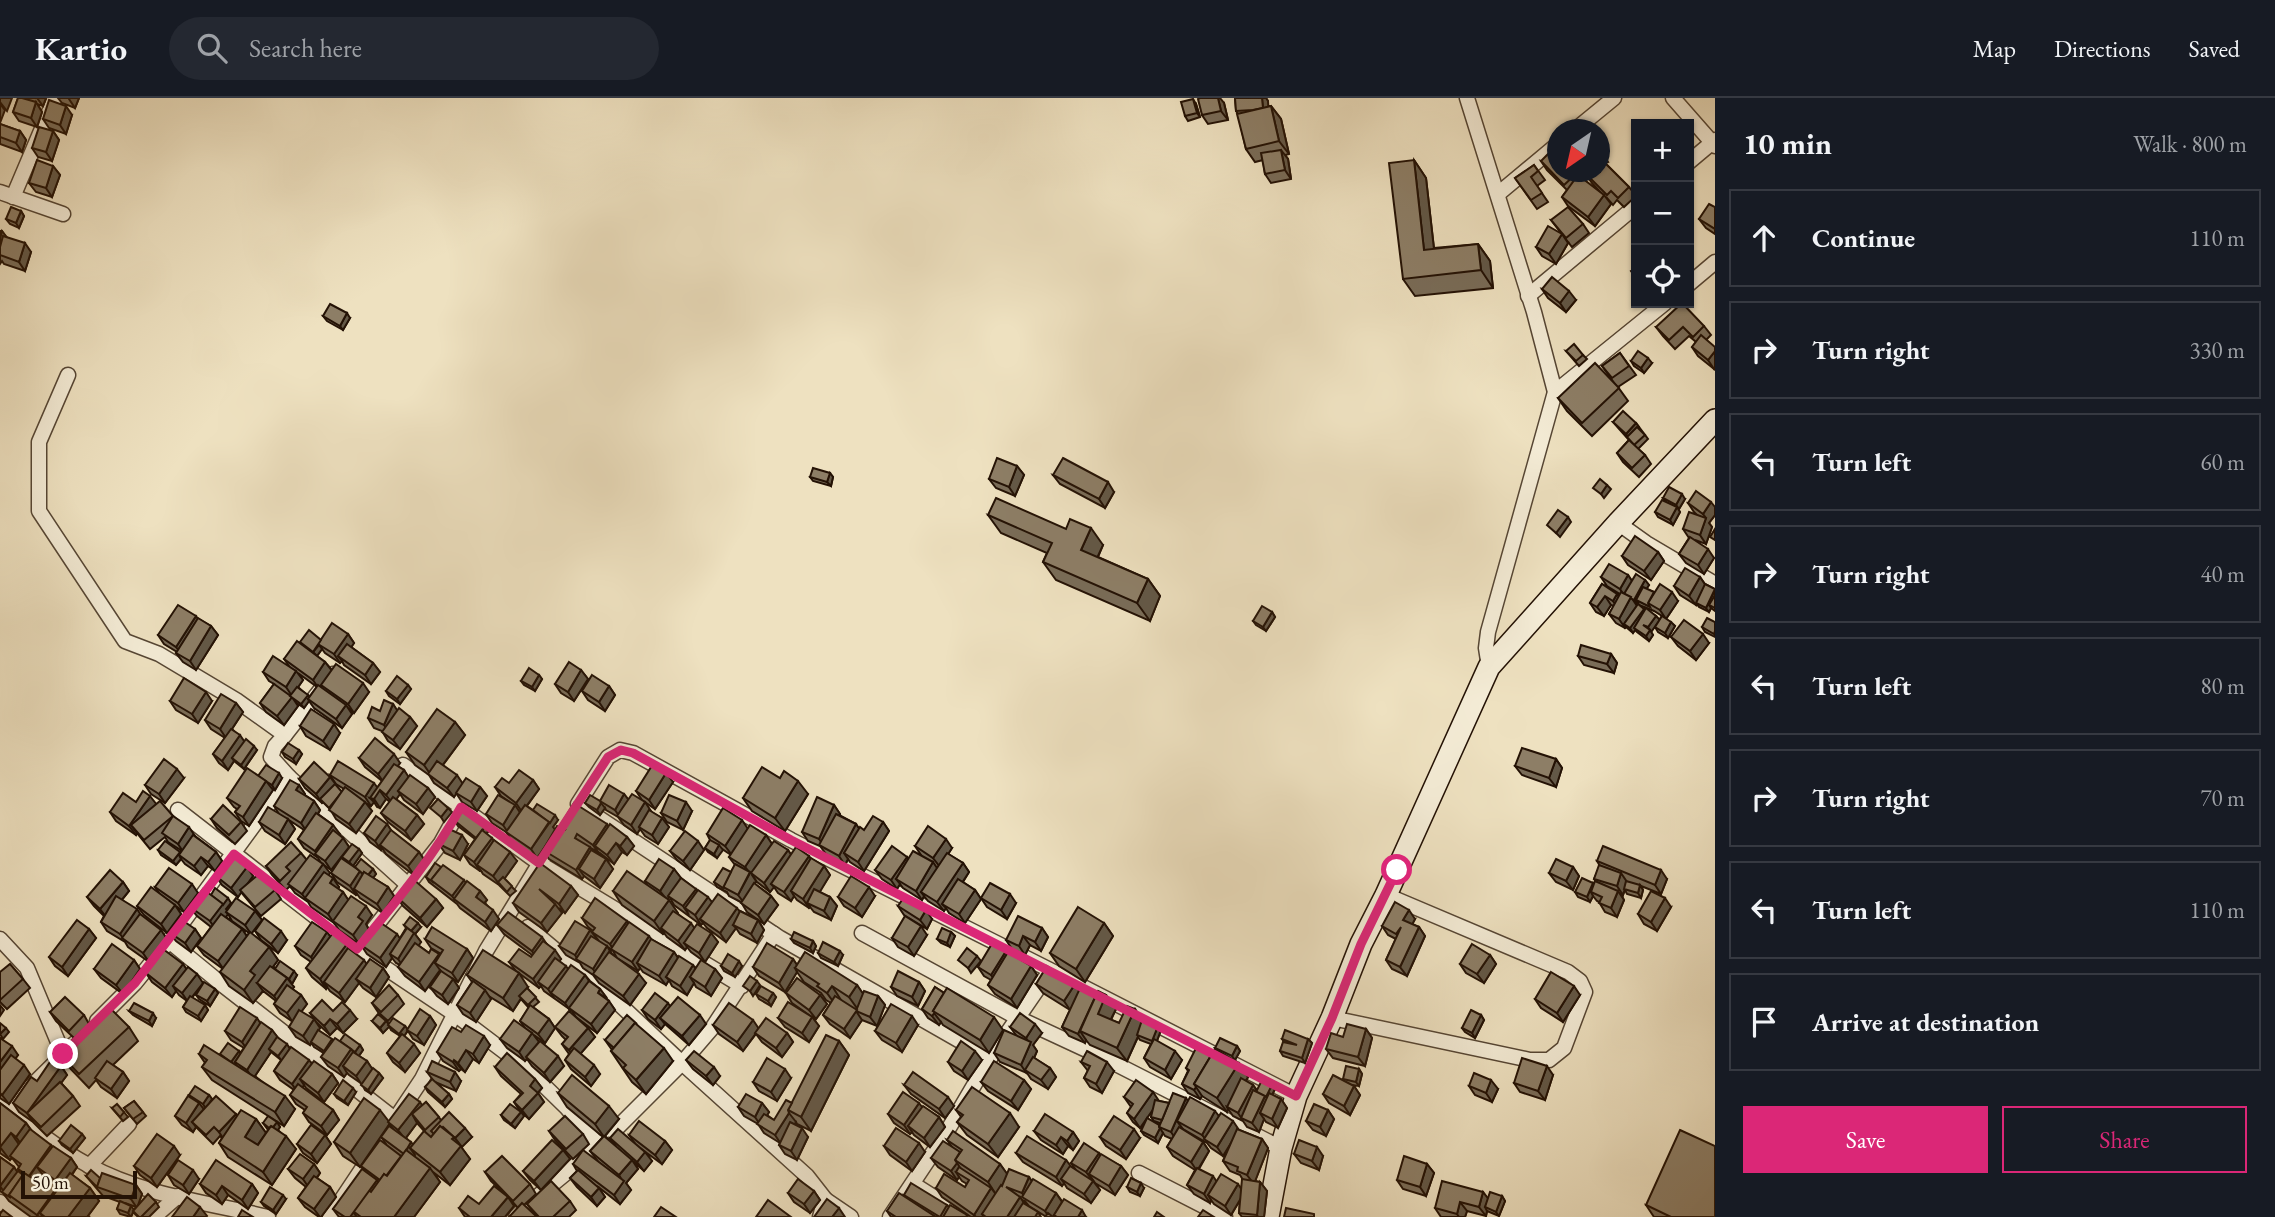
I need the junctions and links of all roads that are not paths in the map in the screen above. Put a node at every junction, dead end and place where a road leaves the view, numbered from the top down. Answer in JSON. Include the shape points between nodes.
{"nodes":[{"id":1,"x":55,"y":98,"type":"edge"},
{"id":2,"x":1467,"y":98,"type":"edge"},
{"id":3,"x":1614,"y":98,"type":"edge"},
{"id":4,"x":1673,"y":98,"type":"edge"},
{"id":5,"x":1588,"y":119,"type":"edge"},
{"id":6,"x":1714,"y":143,"type":"edge"},
{"id":7,"x":1547,"y":153,"type":"edge"},
{"id":8,"x":1694,"y":158,"type":"edge"},
{"id":9,"x":7,"y":194,"type":"edge"},
{"id":10,"x":1498,"y":194,"type":"junction"},
{"id":11,"x":1631,"y":210,"type":"edge"},
{"id":12,"x":63,"y":214,"type":"dead end"},
{"id":13,"x":1715,"y":262,"type":"edge"},
{"id":14,"x":1694,"y":280,"type":"edge"},
{"id":15,"x":1528,"y":296,"type":"junction"},
{"id":16,"x":1659,"y":308,"type":"edge"},
{"id":17,"x":68,"y":375,"type":"dead end"},
{"id":18,"x":1555,"y":392,"type":"junction"},
{"id":19,"x":1715,"y":420,"type":"edge"},
{"id":20,"x":1618,"y":523,"type":"junction"},
{"id":21,"x":1715,"y":584,"type":"edge"},
{"id":22,"x":1489,"y":667,"type":"junction"},
{"id":23,"x":332,"y":674,"type":"edge"},
{"id":24,"x":285,"y":734,"type":"junction"},
{"id":25,"x":403,"y":765,"type":"dead end"},
{"id":26,"x":289,"y":777,"type":"junction"},
{"id":27,"x":461,"y":807,"type":"junction"},
{"id":28,"x":178,"y":810,"type":"dead end"},
{"id":29,"x":571,"y":814,"type":"junction"},
{"id":30,"x":234,"y":854,"type":"junction"},
{"id":31,"x":539,"y":863,"type":"junction"},
{"id":32,"x":409,"y":886,"type":"junction"},
{"id":33,"x":1386,"y":895,"type":"junction"},
{"id":34,"x":509,"y":914,"type":"junction"},
{"id":35,"x":862,"y":933,"type":"dead end"},
{"id":36,"x":774,"y":934,"type":"junction"},
{"id":37,"x":0,"y":939,"type":"edge"},
{"id":38,"x":169,"y":941,"type":"junction"},
{"id":39,"x":357,"y":949,"type":"junction"},
{"id":40,"x":1050,"y":970,"type":"junction"},
{"id":41,"x":742,"y":986,"type":"junction"},
{"id":42,"x":456,"y":1015,"type":"junction"},
{"id":43,"x":1018,"y":1018,"type":"junction"},
{"id":44,"x":1332,"y":1018,"type":"junction"},
{"id":45,"x":63,"y":1054,"type":"junction"},
{"id":46,"x":990,"y":1058,"type":"junction"},
{"id":47,"x":682,"y":1063,"type":"junction"},
{"id":48,"x":1296,"y":1096,"type":"junction"},
{"id":49,"x":2,"y":1109,"type":"edge"},
{"id":50,"x":396,"y":1120,"type":"junction"},
{"id":51,"x":130,"y":1124,"type":"edge"},
{"id":52,"x":599,"y":1146,"type":"junction"},
{"id":53,"x":1281,"y":1148,"type":"junction"},
{"id":54,"x":89,"y":1166,"type":"junction"},
{"id":55,"x":1139,"y":1173,"type":"dead end"},
{"id":56,"x":913,"y":1184,"type":"junction"},
{"id":57,"x":178,"y":1196,"type":"junction"},
{"id":58,"x":825,"y":1199,"type":"junction"},
{"id":59,"x":0,"y":1202,"type":"edge"},
{"id":60,"x":157,"y":1216,"type":"edge"},
{"id":61,"x":22,"y":1217,"type":"edge"},
{"id":62,"x":268,"y":1217,"type":"edge"},
{"id":63,"x":330,"y":1217,"type":"edge"},
{"id":64,"x":516,"y":1217,"type":"edge"},
{"id":65,"x":820,"y":1217,"type":"edge"},
{"id":66,"x":851,"y":1217,"type":"edge"},
{"id":67,"x":890,"y":1217,"type":"edge"},
{"id":68,"x":965,"y":1217,"type":"edge"},
{"id":69,"x":1225,"y":1217,"type":"edge"},
{"id":70,"x":1268,"y":1217,"type":"edge"}],
"edges":[{"from":1,"to":9,"type":"street"},
{"from":2,"to":10,"type":"street"},
{"from":3,"to":5,"type":"street"},
{"from":4,"to":6,"type":"street"},
{"from":6,"to":8,"type":"street"},
{"from":7,"to":10,"type":"street"},
{"from":9,"to":12,"type":"street"},
{"from":10,"to":15,"type":"street"},
{"from":11,"to":15,"type":"street"},
{"from":13,"to":14,"type":"street"},
{"from":15,"to":18,"type":"street"},
{"from":16,"to":18,"type":"street"},
{"from":17,"to":24,"type":"street","via":[[39,442],[38,511],[125,641],[159,654]]},
{"from":18,"to":22,"type":"street","via":[[1488,632]]},
{"from":19,"to":20,"type":"street"},
{"from":20,"to":21,"type":"street"},
{"from":20,"to":22,"type":"street"},
{"from":22,"to":33,"type":"street"},
{"from":23,"to":24,"type":"street"},
{"from":24,"to":26,"type":"street","via":[[271,757]]},
{"from":25,"to":27,"type":"street"},
{"from":26,"to":30,"type":"street"},
{"from":26,"to":32,"type":"street"},
{"from":27,"to":31,"type":"street"},
{"from":27,"to":32,"type":"street"},
{"from":28,"to":30,"type":"street"},
{"from":29,"to":31,"type":"street"},
{"from":29,"to":36,"type":"street"},
{"from":29,"to":40,"type":"street","via":[[608,757],[621,750],[633,753],[791,840]]},
{"from":30,"to":38,"type":"street"},
{"from":30,"to":39,"type":"street"},
{"from":31,"to":34,"type":"street"},
{"from":31,"to":41,"type":"street"},
{"from":32,"to":39,"type":"street"},
{"from":33,"to":44,"type":"street"},
{"from":33,"to":44,"type":"street","via":[[1580,981],[1585,992],[1564,1048],[1549,1060],[1530,1060]]},
{"from":34,"to":42,"type":"street"},
{"from":34,"to":47,"type":"street","via":[[544,938]]},
{"from":35,"to":43,"type":"street"},
{"from":36,"to":41,"type":"street"},
{"from":36,"to":46,"type":"street"},
{"from":37,"to":45,"type":"street","via":[[27,968]]},
{"from":38,"to":45,"type":"street","via":[[135,983]]},
{"from":38,"to":50,"type":"street"},
{"from":39,"to":42,"type":"street"},
{"from":40,"to":43,"type":"street"},
{"from":40,"to":48,"type":"street"},
{"from":41,"to":47,"type":"street"},
{"from":42,"to":50,"type":"street"},
{"from":42,"to":52,"type":"street","via":[[526,1068]]},
{"from":43,"to":46,"type":"street"},
{"from":43,"to":53,"type":"street"},
{"from":44,"to":48,"type":"street"},
{"from":45,"to":49,"type":"street"},
{"from":46,"to":56,"type":"street"},
{"from":47,"to":52,"type":"street"},
{"from":47,"to":58,"type":"street","via":[[807,1176]]},
{"from":48,"to":53,"type":"street"},
{"from":49,"to":54,"type":"street"},
{"from":50,"to":63,"type":"street"},
{"from":51,"to":54,"type":"street"},
{"from":52,"to":64,"type":"street"},
{"from":53,"to":70,"type":"street"},
{"from":54,"to":57,"type":"street","via":[[134,1185]]},
{"from":55,"to":69,"type":"street"},
{"from":56,"to":67,"type":"street"},
{"from":56,"to":68,"type":"street"},
{"from":57,"to":60,"type":"street"},
{"from":57,"to":62,"type":"street"},
{"from":58,"to":65,"type":"street"},
{"from":58,"to":66,"type":"street"},
{"from":59,"to":61,"type":"street"}]}
